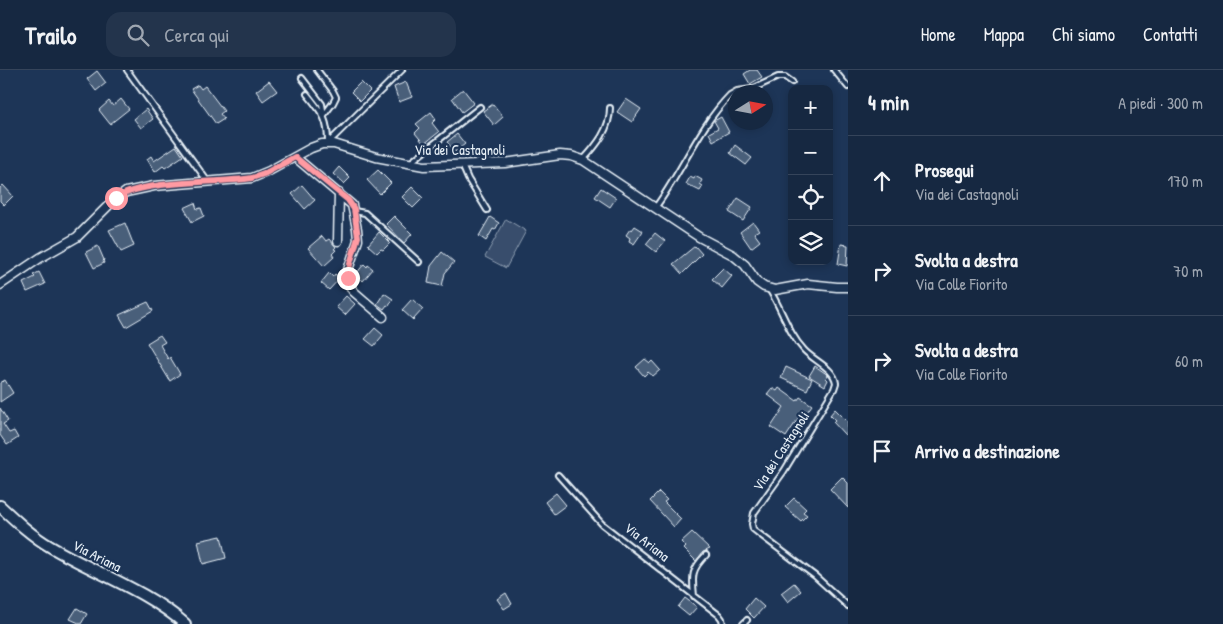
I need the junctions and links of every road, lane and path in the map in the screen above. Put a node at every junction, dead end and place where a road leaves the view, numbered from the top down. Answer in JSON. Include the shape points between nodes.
{"nodes":[{"id":1,"x":127,"y":70,"type":"edge"},
{"id":2,"x":317,"y":70,"type":"edge"},
{"id":3,"x":402,"y":70,"type":"edge"},
{"id":4,"x":834,"y":70,"type":"edge"},
{"id":5,"x":302,"y":78,"type":"dead end"},
{"id":6,"x":792,"y":82,"type":"dead end"},
{"id":7,"x":848,"y":87,"type":"edge"},
{"id":8,"x":307,"y":94,"type":"dead end"},
{"id":9,"x":480,"y":107,"type":"dead end"},
{"id":10,"x":610,"y":108,"type":"dead end"},
{"id":11,"x":324,"y":115,"type":"junction"},
{"id":12,"x":328,"y":143,"type":"junction"},
{"id":13,"x":295,"y":157,"type":"junction"},
{"id":14,"x":583,"y":160,"type":"junction"},
{"id":15,"x":409,"y":164,"type":"junction"},
{"id":16,"x":462,"y":165,"type":"junction"},
{"id":17,"x":208,"y":182,"type":"junction"},
{"id":18,"x":339,"y":193,"type":"junction"},
{"id":19,"x":655,"y":208,"type":"junction"},
{"id":20,"x":487,"y":210,"type":"dead end"},
{"id":21,"x":354,"y":211,"type":"junction"},
{"id":22,"x":338,"y":242,"type":"dead end"},
{"id":23,"x":419,"y":262,"type":"dead end"},
{"id":24,"x":0,"y":285,"type":"edge"},
{"id":25,"x":848,"y":287,"type":"edge"},
{"id":26,"x":769,"y":289,"type":"junction"},
{"id":27,"x":383,"y":316,"type":"dead end"},
{"id":28,"x":558,"y":476,"type":"dead end"},
{"id":29,"x":0,"y":506,"type":"edge"},
{"id":30,"x":706,"y":556,"type":"dead end"},
{"id":31,"x":694,"y":596,"type":"junction"},
{"id":32,"x":848,"y":606,"type":"edge"},
{"id":33,"x":747,"y":620,"type":"dead end"},
{"id":34,"x":186,"y":624,"type":"edge"},
{"id":35,"x":723,"y":624,"type":"edge"},
{"id":36,"x":743,"y":624,"type":"edge"}],
"edges":[{"from":1,"to":17,"type":"lane"},
{"from":2,"to":11,"type":"lane","via":[[336,97]]},
{"from":3,"to":12,"type":"lane"},
{"from":4,"to":7,"type":"lane"},
{"from":5,"to":11,"type":"lane","via":[[322,104]]},
{"from":6,"to":19,"type":"lane","via":[[778,77],[752,90],[730,95],[698,136]]},
{"from":8,"to":11,"type":"lane"},
{"from":9,"to":15,"type":"lane"},
{"from":10,"to":14,"type":"lane","via":[[608,125]]},
{"from":11,"to":12,"type":"lane"},
{"from":12,"to":13,"type":"street","via":[[314,146]]},
{"from":12,"to":15,"type":"street","name":"Via dei Castagnoli"},
{"from":13,"to":17,"type":"street","via":[[256,177]]},
{"from":13,"to":18,"type":"street"},
{"from":14,"to":16,"type":"street","name":"Via dei Castagnoli","via":[[560,155]]},
{"from":14,"to":19,"type":"street","name":"Via dei Castagnoli"},
{"from":15,"to":16,"type":"street","name":"Via dei Castagnoli"},
{"from":16,"to":20,"type":"lane"},
{"from":17,"to":24,"type":"street","via":[[126,192],[77,236]]},
{"from":18,"to":21,"type":"street","via":[[351,203]]},
{"from":18,"to":22,"type":"street"},
{"from":19,"to":26,"type":"street","name":"Via dei Castagnoli","via":[[733,256]]},
{"from":21,"to":23,"type":"lane","via":[[367,215]]},
{"from":21,"to":27,"type":"street","via":[[358,240],[348,270],[348,282],[353,291]]},
{"from":25,"to":26,"type":"street","via":[[808,284]]},
{"from":26,"to":32,"type":"lane","name":"Via dei Castagnoli","via":[[798,343],[832,373],[836,383],[754,513],[752,524],[758,533],[809,571]]},
{"from":28,"to":31,"type":"lane","name":"Via Ariana","via":[[597,519]]},
{"from":29,"to":34,"type":"main road","name":"Via Ariana","via":[[48,546],[159,605]]},
{"from":30,"to":31,"type":"lane","via":[[694,570]]},
{"from":31,"to":35,"type":"lane","name":"Via Ariana","via":[[720,617]]},
{"from":33,"to":36,"type":"lane"}]}
